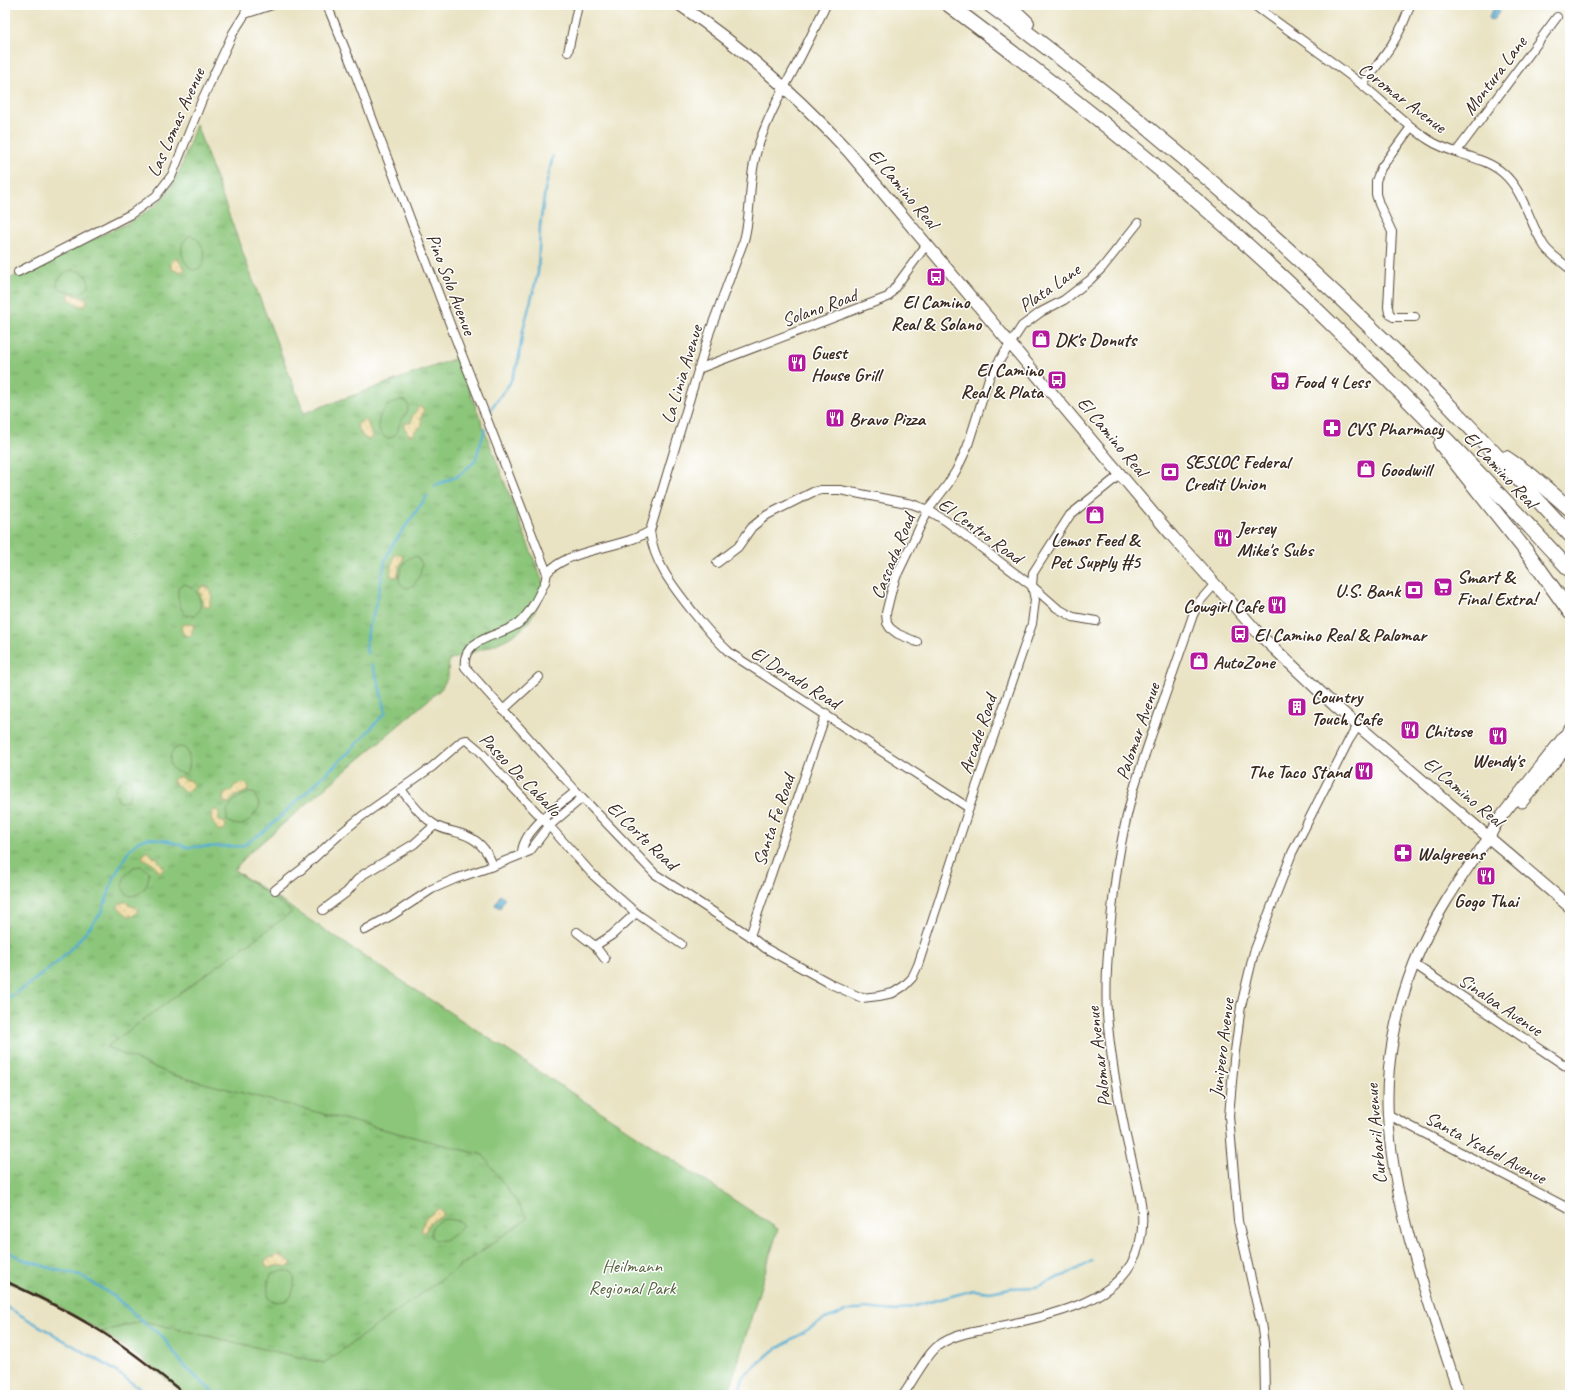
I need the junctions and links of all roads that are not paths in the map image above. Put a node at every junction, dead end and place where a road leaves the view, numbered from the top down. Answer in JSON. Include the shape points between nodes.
{"nodes":[{"id":1,"x":247,"y":5,"type":"edge"},
{"id":2,"x":272,"y":5,"type":"edge"},
{"id":3,"x":327,"y":5,"type":"edge"},
{"id":4,"x":578,"y":5,"type":"edge"},
{"id":5,"x":680,"y":5,"type":"edge"},
{"id":6,"x":826,"y":5,"type":"edge"},
{"id":7,"x":949,"y":5,"type":"edge"},
{"id":8,"x":990,"y":5,"type":"edge"},
{"id":9,"x":1008,"y":5,"type":"edge"},
{"id":10,"x":1254,"y":5,"type":"edge"},
{"id":11,"x":1410,"y":5,"type":"edge"},
{"id":12,"x":245,"y":14,"type":"junction"},
{"id":13,"x":1557,"y":17,"type":"dead end"},
{"id":14,"x":568,"y":52,"type":"dead end"},
{"id":15,"x":1075,"y":69,"type":"junction"},
{"id":16,"x":1362,"y":85,"type":"junction"},
{"id":17,"x":784,"y":87,"type":"junction"},
{"id":18,"x":1412,"y":127,"type":"junction"},
{"id":19,"x":1457,"y":151,"type":"junction"},
{"id":20,"x":1138,"y":223,"type":"dead end"},
{"id":21,"x":927,"y":244,"type":"junction"},
{"id":22,"x":1570,"y":268,"type":"edge"},
{"id":23,"x":18,"y":272,"type":"dead end"},
{"id":24,"x":1415,"y":318,"type":"dead end"},
{"id":25,"x":1010,"y":343,"type":"junction"},
{"id":26,"x":698,"y":368,"type":"junction"},
{"id":27,"x":1392,"y":382,"type":"junction"},
{"id":28,"x":1485,"y":443,"type":"junction"},
{"id":29,"x":1120,"y":474,"type":"junction"},
{"id":30,"x":1570,"y":509,"type":"edge"},
{"id":31,"x":928,"y":510,"type":"junction"},
{"id":32,"x":650,"y":531,"type":"junction"},
{"id":33,"x":1570,"y":535,"type":"edge"},
{"id":34,"x":717,"y":562,"type":"dead end"},
{"id":35,"x":1570,"y":570,"type":"edge"},
{"id":36,"x":547,"y":573,"type":"junction"},
{"id":37,"x":1214,"y":585,"type":"junction"},
{"id":38,"x":1032,"y":586,"type":"junction"},
{"id":39,"x":1570,"y":612,"type":"edge"},
{"id":40,"x":1096,"y":621,"type":"dead end"},
{"id":41,"x":917,"y":642,"type":"dead end"},
{"id":42,"x":539,"y":677,"type":"dead end"},
{"id":43,"x":503,"y":710,"type":"junction"},
{"id":44,"x":826,"y":714,"type":"junction"},
{"id":45,"x":1358,"y":726,"type":"junction"},
{"id":46,"x":1570,"y":729,"type":"edge"},
{"id":47,"x":1570,"y":743,"type":"edge"},
{"id":48,"x":400,"y":789,"type":"junction"},
{"id":49,"x":576,"y":791,"type":"junction"},
{"id":50,"x":582,"y":798,"type":"junction"},
{"id":51,"x":558,"y":805,"type":"junction"},
{"id":52,"x":969,"y":808,"type":"junction"},
{"id":53,"x":565,"y":812,"type":"junction"},
{"id":54,"x":543,"y":819,"type":"junction"},
{"id":55,"x":435,"y":825,"type":"junction"},
{"id":56,"x":549,"y":826,"type":"junction"},
{"id":57,"x":1489,"y":837,"type":"junction"},
{"id":58,"x":522,"y":853,"type":"junction"},
{"id":59,"x":493,"y":866,"type":"junction"},
{"id":60,"x":275,"y":890,"type":"dead end"},
{"id":61,"x":1570,"y":907,"type":"edge"},
{"id":62,"x":323,"y":910,"type":"dead end"},
{"id":63,"x":636,"y":913,"type":"junction"},
{"id":64,"x":365,"y":930,"type":"dead end"},
{"id":65,"x":578,"y":932,"type":"dead end"},
{"id":66,"x":750,"y":936,"type":"junction"},
{"id":67,"x":681,"y":944,"type":"dead end"},
{"id":68,"x":595,"y":946,"type":"junction"},
{"id":69,"x":605,"y":959,"type":"dead end"},
{"id":70,"x":1414,"y":964,"type":"junction"},
{"id":71,"x":862,"y":998,"type":"joint"},
{"id":72,"x":1570,"y":1069,"type":"edge"},
{"id":73,"x":1388,"y":1114,"type":"junction"},
{"id":74,"x":1570,"y":1209,"type":"edge"},
{"id":75,"x":903,"y":1395,"type":"edge"},
{"id":76,"x":1265,"y":1395,"type":"edge"},
{"id":77,"x":1459,"y":1395,"type":"edge"}],
"edges":[{"from":1,"to":12,"type":"street","name":"Las Lomas Avenue"},
{"from":2,"to":12,"type":"street"},
{"from":3,"to":36,"type":"street","name":"Pino Solo Avenue"},
{"from":4,"to":14,"type":"street"},
{"from":5,"to":17,"type":"main road","name":"El Camino Real","via":[[736,46]]},
{"from":6,"to":17,"type":"street","name":"La Linia Avenue"},
{"from":7,"to":27,"type":"highway","name":"El Camino Real","via":[[1058,87],[1163,172],[1294,288]]},
{"from":8,"to":15,"type":"highway","name":"El Camino Real"},
{"from":9,"to":15,"type":"highway"},
{"from":10,"to":16,"type":"street","name":"Coromar Avenue"},
{"from":11,"to":16,"type":"street","via":[[1404,24],[1387,53]]},
{"from":12,"to":23,"type":"street","name":"Las Lomas Avenue","via":[[233,33],[205,93],[172,175],[156,196],[131,214]]},
{"from":13,"to":19,"type":"street","name":"Montura Lane"},
{"from":15,"to":28,"type":"highway","name":"El Camino Real","via":[[1158,136],[1298,258],[1393,348]]},
{"from":16,"to":18,"type":"street","name":"Coromar Avenue"},
{"from":17,"to":21,"type":"main road","name":"El Camino Real","via":[[848,151]]},
{"from":17,"to":26,"type":"street","name":"La Linia Avenue","via":[[770,114],[757,149],[752,168],[748,227]]},
{"from":18,"to":19,"type":"street","name":"Coromar Avenue","via":[[1435,144]]},
{"from":18,"to":24,"type":"street","via":[[1381,168],[1375,188],[1379,204],[1392,232],[1389,313],[1393,317]]},
{"from":19,"to":22,"type":"street","name":"Coromar Avenue","via":[[1492,166],[1509,179],[1545,247]]},
{"from":20,"to":25,"type":"street","name":"Plata Lane","via":[[1090,280],[1064,300],[1029,320]]},
{"from":21,"to":25,"type":"main road","name":"El Camino Real"},
{"from":21,"to":26,"type":"street","name":"Solano Road","via":[[888,297]]},
{"from":25,"to":29,"type":"main road","name":"El Camino Real"},
{"from":25,"to":31,"type":"street","name":"Cascada Road","via":[[990,374],[967,448],[957,469]]},
{"from":26,"to":32,"type":"street","name":"La Linia Avenue"},
{"from":27,"to":35,"type":"highway","name":"El Camino Real"},
{"from":27,"to":39,"type":"highway","via":[[1530,556]]},
{"from":28,"to":30,"type":"highway","via":[[1532,476]]},
{"from":28,"to":33,"type":"highway","name":"El Camino Real"},
{"from":29,"to":37,"type":"main road","name":"El Camino Real"},
{"from":29,"to":38,"type":"street","name":"Arcade Road","via":[[1070,515],[1032,573]]},
{"from":31,"to":34,"type":"street","name":"El Centro Road","via":[[912,504],[840,490],[813,492],[767,514],[752,527],[738,547]]},
{"from":31,"to":38,"type":"street","name":"El Centro Road"},
{"from":31,"to":41,"type":"street","name":"Cascada Road","via":[[896,577],[886,613],[887,622],[892,630]]},
{"from":32,"to":36,"type":"street","via":[[633,539],[567,559]]},
{"from":32,"to":44,"type":"street","name":"El Dorado Road","via":[[651,543],[664,572],[679,595],[719,643],[739,660]]},
{"from":36,"to":43,"type":"street","name":"El Corte Road","via":[[546,581],[524,618],[509,629],[474,644],[464,657],[465,667]]},
{"from":37,"to":45,"type":"main road","name":"El Camino Real","via":[[1277,652]]},
{"from":37,"to":75,"type":"street","name":"Palomar Avenue","via":[[1200,601],[1194,615],[1135,786],[1121,839],[1113,901],[1107,958],[1107,1014],[1118,1098],[1142,1206],[1142,1229],[1136,1254],[1116,1283],[1091,1300],[1057,1312],[968,1333],[940,1344]]},
{"from":38,"to":40,"type":"street","name":"El Centro Road","via":[[1057,608],[1073,617]]},
{"from":38,"to":52,"type":"street","name":"Arcade Road","via":[[1032,624]]},
{"from":42,"to":43,"type":"street"},
{"from":43,"to":49,"type":"street","name":"El Corte Road"},
{"from":44,"to":52,"type":"street","name":"El Dorado Road"},
{"from":44,"to":66,"type":"street","name":"Santa Fe Road"},
{"from":45,"to":57,"type":"main road","name":"El Camino Real"},
{"from":45,"to":76,"type":"street","name":"Junipero Avenue","via":[[1290,860],[1254,952],[1240,1013],[1229,1116],[1238,1221],[1264,1344]]},
{"from":46,"to":57,"type":"main road","name":"Curbaril Avenue","via":[[1497,822]]},
{"from":47,"to":57,"type":"main road","name":"Curbaril Avenue","via":[[1502,826]]},
{"from":48,"to":54,"type":"street","name":"Paseo De Caballo","via":[[432,767],[462,741],[467,740],[480,750]]},
{"from":48,"to":55,"type":"street","via":[[414,807]]},
{"from":48,"to":60,"type":"street","name":"Paseo De Caballo","via":[[340,834]]},
{"from":49,"to":50,"type":"street","name":"El Corte Road"},
{"from":49,"to":51,"type":"street"},
{"from":50,"to":53,"type":"street"},
{"from":50,"to":66,"type":"street","name":"El Corte Road","via":[[655,874]]},
{"from":51,"to":53,"type":"street"},
{"from":51,"to":54,"type":"street"},
{"from":52,"to":71,"type":"street","name":"Arcade Road","via":[[912,978],[893,993]]},
{"from":53,"to":56,"type":"street"},
{"from":54,"to":56,"type":"street","name":"Paseo De Caballo"},
{"from":54,"to":58,"type":"street","via":[[522,846]]},
{"from":55,"to":59,"type":"street","via":[[476,841],[488,854]]},
{"from":55,"to":62,"type":"street","via":[[414,844],[364,874],[347,892]]},
{"from":56,"to":58,"type":"street","via":[[530,851]]},
{"from":56,"to":63,"type":"street","name":"Paseo De Caballo","via":[[593,875]]},
{"from":57,"to":61,"type":"main road","name":"El Camino Real"},
{"from":57,"to":70,"type":"street","name":"Curbaril Avenue","via":[[1426,937]]},
{"from":58,"to":59,"type":"street"},
{"from":59,"to":64,"type":"street","via":[[455,878],[432,889]]},
{"from":63,"to":67,"type":"street","name":"Paseo De Caballo"},
{"from":63,"to":68,"type":"street","via":[[612,935]]},
{"from":65,"to":68,"type":"street"},
{"from":66,"to":71,"type":"street","name":"El Corte Road","via":[[765,948],[804,970]]},
{"from":68,"to":69,"type":"street"},
{"from":70,"to":72,"type":"street","name":"Sinaloa Avenue"},
{"from":70,"to":73,"type":"street","name":"Curbaril Avenue","via":[[1394,1037],[1388,1074]]},
{"from":73,"to":74,"type":"street","name":"Santa Ysabel Avenue"},
{"from":73,"to":77,"type":"street","name":"Curbaril Avenue","via":[[1393,1166],[1402,1208]]}]}
